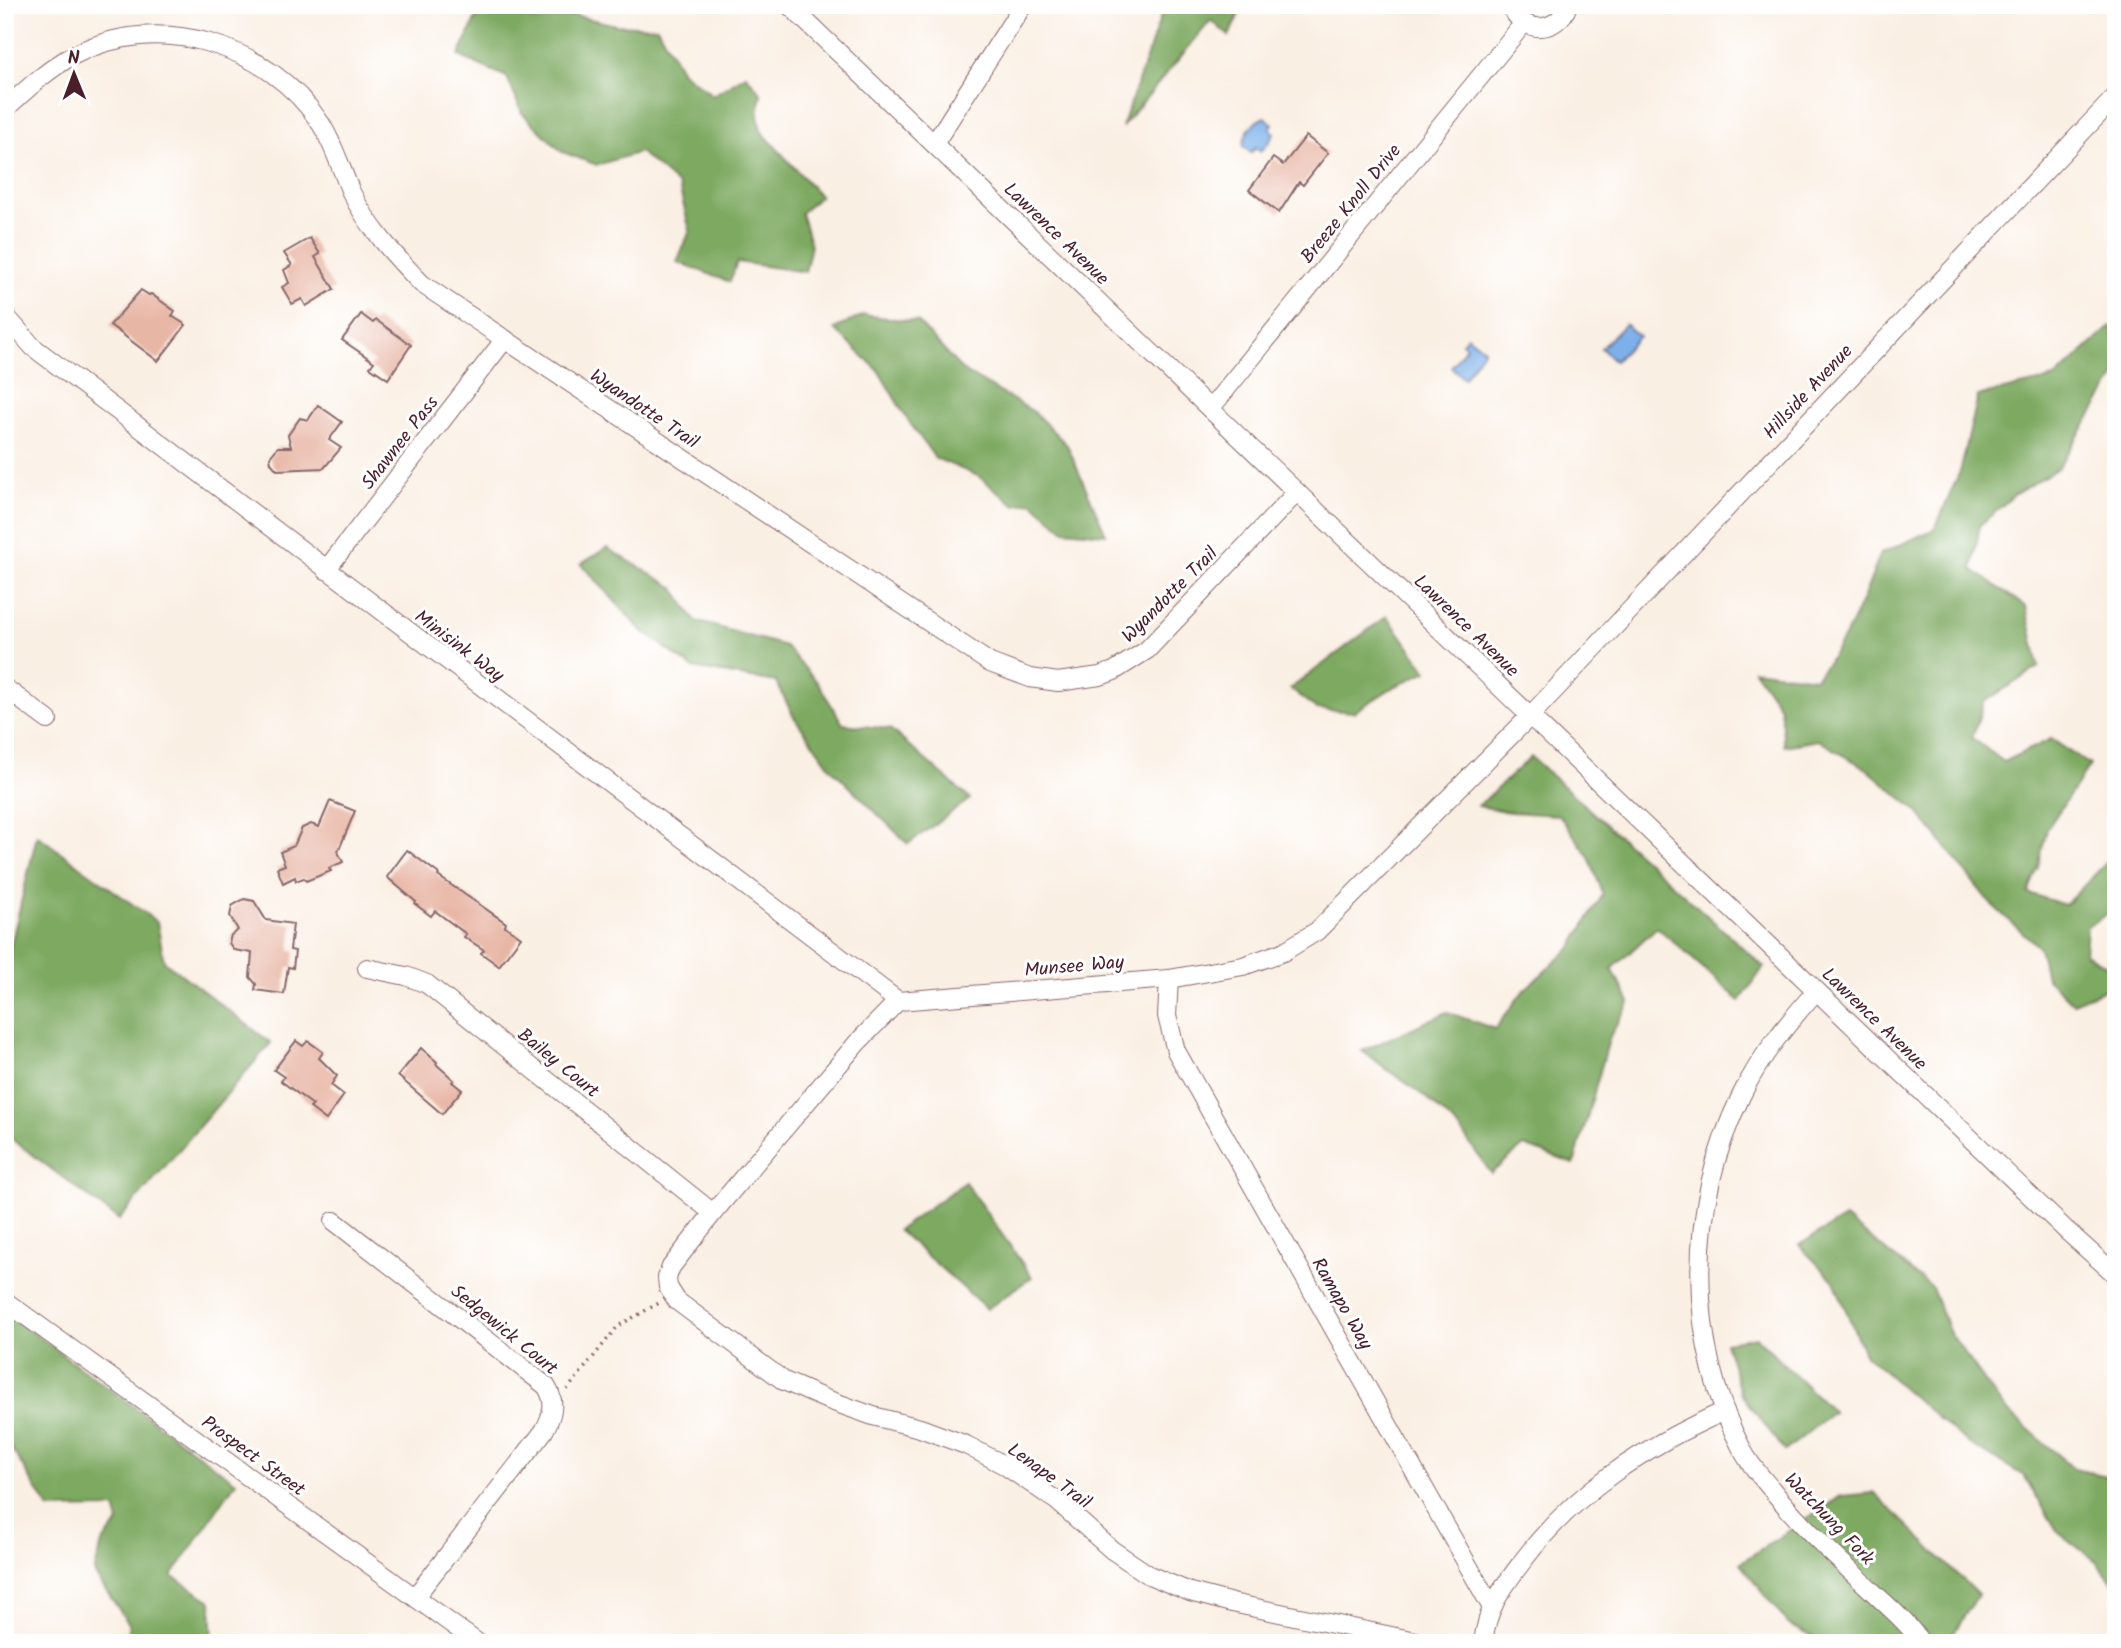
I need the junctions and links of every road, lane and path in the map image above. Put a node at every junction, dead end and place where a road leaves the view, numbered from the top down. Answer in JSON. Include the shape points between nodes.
{"nodes":[{"id":1,"x":789,"y":5,"type":"edge"},
{"id":2,"x":1023,"y":5,"type":"edge"},
{"id":3,"x":1511,"y":5,"type":"edge"},
{"id":4,"x":1568,"y":5,"type":"edge"},
{"id":5,"x":1523,"y":24,"type":"junction"},
{"id":6,"x":2116,"y":96,"type":"edge"},
{"id":7,"x":5,"y":109,"type":"edge"},
{"id":8,"x":933,"y":144,"type":"junction"},
{"id":9,"x":5,"y":315,"type":"edge"},
{"id":10,"x":505,"y":340,"type":"junction"},
{"id":11,"x":1210,"y":409,"type":"junction"},
{"id":12,"x":1297,"y":492,"type":"junction"},
{"id":13,"x":326,"y":570,"type":"junction"},
{"id":14,"x":5,"y":688,"type":"edge"},
{"id":15,"x":1531,"y":716,"type":"junction"},
{"id":16,"x":48,"y":720,"type":"dead end"},
{"id":17,"x":367,"y":968,"type":"dead end"},
{"id":18,"x":1169,"y":979,"type":"junction"},
{"id":19,"x":1816,"y":991,"type":"junction"},
{"id":20,"x":898,"y":1001,"type":"junction"},
{"id":21,"x":713,"y":1213,"type":"junction"},
{"id":22,"x":334,"y":1221,"type":"dead end"},
{"id":23,"x":2116,"y":1275,"type":"edge"},
{"id":24,"x":672,"y":1294,"type":"junction"},
{"id":25,"x":5,"y":1301,"type":"edge"},
{"id":26,"x":553,"y":1408,"type":"junction"},
{"id":27,"x":1725,"y":1411,"type":"junction"},
{"id":28,"x":415,"y":1597,"type":"junction"},
{"id":29,"x":1491,"y":1606,"type":"junction"},
{"id":30,"x":478,"y":1643,"type":"edge"},
{"id":31,"x":1425,"y":1643,"type":"edge"},
{"id":32,"x":1483,"y":1643,"type":"edge"},
{"id":33,"x":1921,"y":1643,"type":"edge"}],
"edges":[{"from":1,"to":8,"type":"street","name":"Lawrence Avenue"},
{"from":2,"to":8,"type":"street"},
{"from":3,"to":5,"type":"street"},
{"from":4,"to":5,"type":"street","via":[[1559,21],[1550,26]]},
{"from":5,"to":11,"type":"street","name":"Breeze Knoll Drive"},
{"from":6,"to":15,"type":"street","name":"Hillside Avenue"},
{"from":7,"to":10,"type":"street","name":"Wyandotte Trail","via":[[73,55],[130,37],[190,38],[247,57],[281,79],[309,107],[331,141],[373,229],[398,259],[422,284]]},
{"from":8,"to":11,"type":"street","name":"Lawrence Avenue"},
{"from":9,"to":13,"type":"street","name":"Minisink Way","via":[[33,347]]},
{"from":10,"to":12,"type":"street","name":"Wyandotte Trail","via":[[990,663],[1030,678],[1082,679],[1114,671],[1139,657]]},
{"from":10,"to":13,"type":"street","name":"Shawnee Pass"},
{"from":11,"to":12,"type":"street","name":"Lawrence Avenue"},
{"from":12,"to":15,"type":"street","name":"Lawrence Avenue"},
{"from":13,"to":20,"type":"street","name":"Minisink Way"},
{"from":14,"to":16,"type":"street"},
{"from":15,"to":18,"type":"street","name":"Munsee Way","via":[[1317,931],[1283,951],[1243,965]]},
{"from":15,"to":19,"type":"street","name":"Lawrence Avenue"},
{"from":17,"to":21,"type":"street","name":"Bailey Court","via":[[428,984]]},
{"from":18,"to":20,"type":"street","name":"Munsee Way"},
{"from":18,"to":29,"type":"street","name":"Ramapo Way","via":[[1167,1016],[1176,1051]]},
{"from":19,"to":23,"type":"street","name":"Lawrence Avenue"},
{"from":19,"to":27,"type":"street","name":"Watchung Fork","via":[[1762,1057],[1742,1094],[1725,1132],[1704,1213],[1700,1296],[1705,1338]]},
{"from":20,"to":21,"type":"street"},
{"from":21,"to":24,"type":"street","via":[[671,1267],[667,1278]]},
{"from":22,"to":26,"type":"street","name":"Sedgewick Court","via":[[546,1387]]},
{"from":24,"to":26,"type":"path","via":[[618,1326]]},
{"from":24,"to":31,"type":"street","name":"Lenape Trail","via":[[784,1381],[966,1445],[1004,1465],[1149,1575],[1233,1603]]},
{"from":25,"to":28,"type":"street","name":"Prospect Street"},
{"from":26,"to":28,"type":"street","via":[[544,1431]]},
{"from":27,"to":29,"type":"street","via":[[1670,1436],[1600,1482],[1531,1549]]},
{"from":27,"to":33,"type":"street","name":"Watchung Fork","via":[[1745,1455],[1800,1524]]},
{"from":28,"to":30,"type":"street","name":"Prospect Street"},
{"from":29,"to":32,"type":"street"}]}
